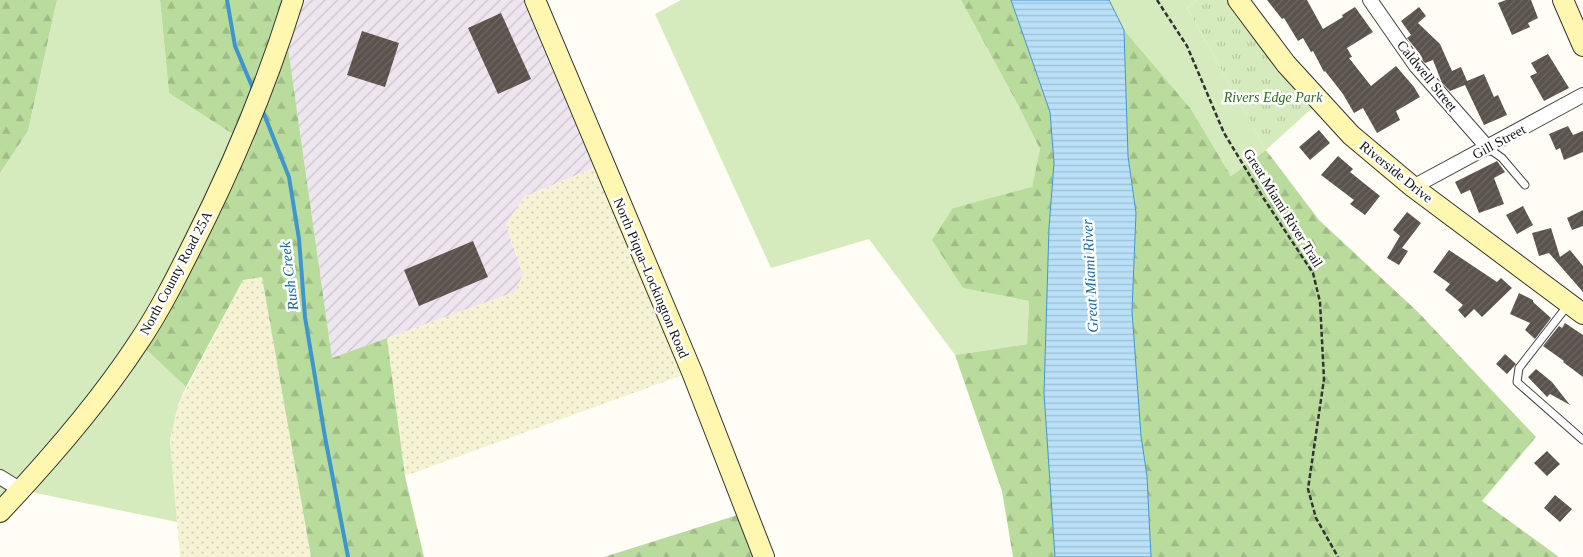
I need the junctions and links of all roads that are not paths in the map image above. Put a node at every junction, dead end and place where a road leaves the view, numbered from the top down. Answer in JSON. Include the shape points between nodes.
{"nodes":[{"id":1,"x":293,"y":0,"type":"edge"},
{"id":2,"x":535,"y":0,"type":"edge"},
{"id":3,"x":1238,"y":0,"type":"edge"},
{"id":4,"x":1370,"y":0,"type":"edge"},
{"id":5,"x":1562,"y":0,"type":"edge"},
{"id":6,"x":1583,"y":46,"type":"edge"},
{"id":7,"x":1583,"y":95,"type":"edge"},
{"id":8,"x":1488,"y":148,"type":"junction"},
{"id":9,"x":1525,"y":185,"type":"dead end"},
{"id":10,"x":1413,"y":187,"type":"junction"},
{"id":11,"x":1576,"y":309,"type":"edge"},
{"id":12,"x":1583,"y":440,"type":"edge"},
{"id":13,"x":0,"y":477,"type":"edge"},
{"id":14,"x":21,"y":490,"type":"junction"},
{"id":15,"x":0,"y":512,"type":"edge"},
{"id":16,"x":764,"y":557,"type":"edge"}],
"edges":[{"from":1,"to":14,"type":"main road","name":"North County Road 25A","via":[[242,140],[171,288],[139,343],[68,438]]},
{"from":2,"to":16,"type":"main road","name":"North Piqua–Lockington Road","via":[[692,372]]},
{"from":3,"to":10,"type":"main road","name":"Riverside Drive","via":[[1286,64],[1351,135]]},
{"from":4,"to":8,"type":"street","name":"Caldwell Street","via":[[1416,66]]},
{"from":5,"to":6,"type":"main road"},
{"from":7,"to":8,"type":"street","name":"Gill Street"},
{"from":8,"to":9,"type":"lane","via":[[1502,158]]},
{"from":8,"to":10,"type":"street","name":"Gill Street"},
{"from":10,"to":11,"type":"main road","name":"Riverside Drive"},
{"from":11,"to":12,"type":"lane","via":[[1519,368],[1517,382]]},
{"from":13,"to":14,"type":"street"},
{"from":14,"to":15,"type":"main road","name":"North County Road 25A"}]}
